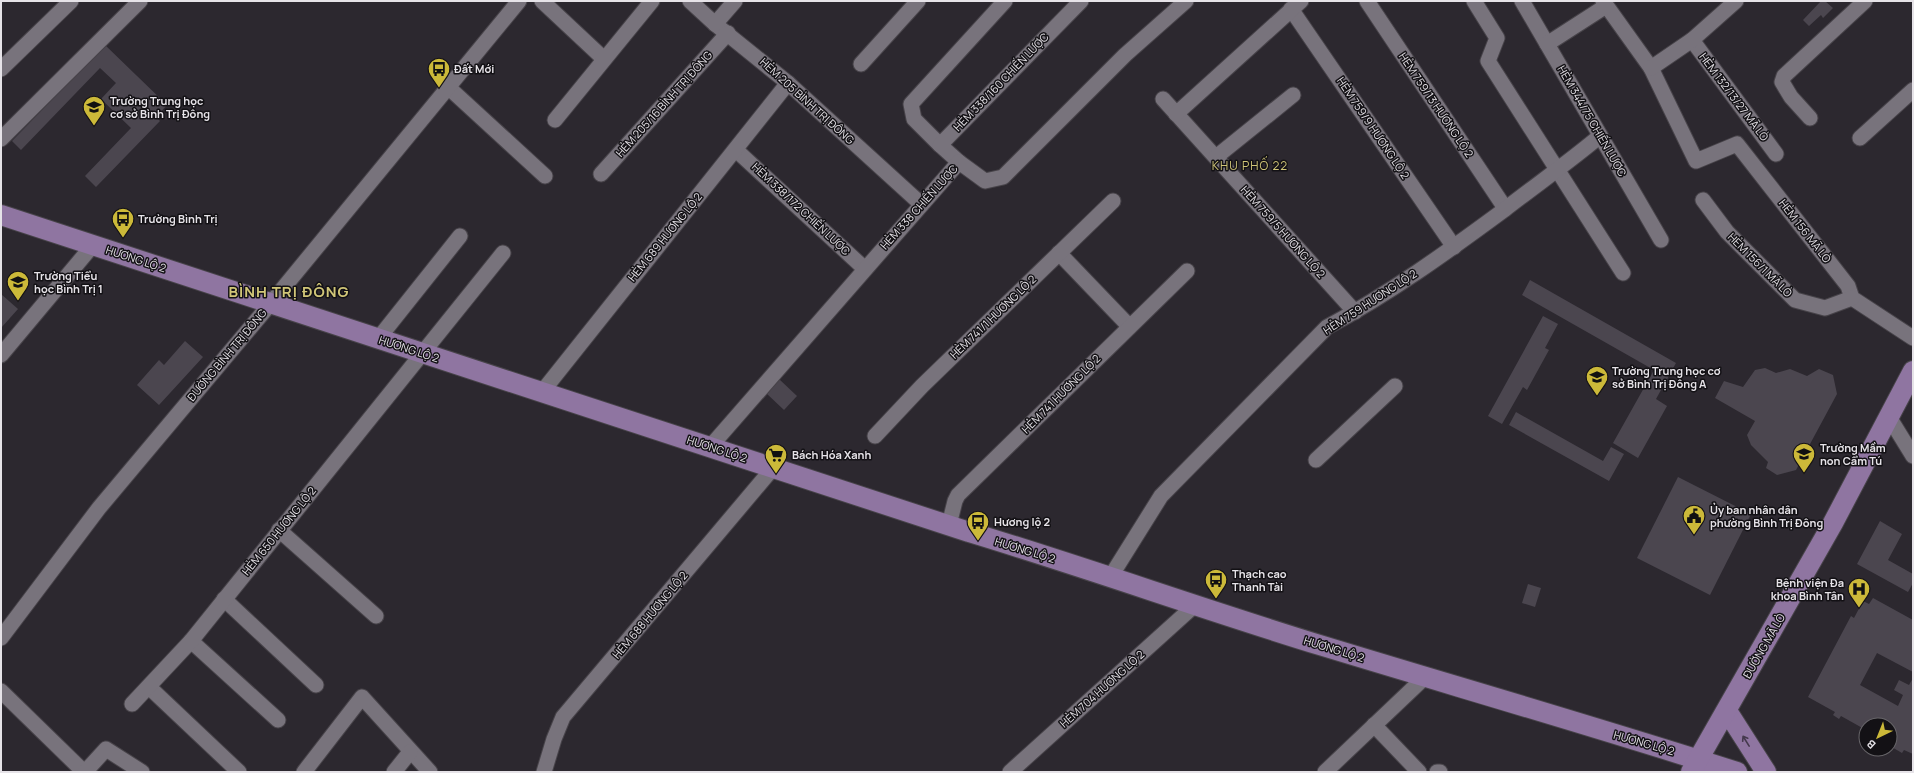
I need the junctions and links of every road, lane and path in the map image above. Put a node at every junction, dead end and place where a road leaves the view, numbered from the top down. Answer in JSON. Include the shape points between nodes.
{"nodes":[{"id":1,"x":71,"y":1,"type":"edge"},
{"id":2,"x":140,"y":1,"type":"edge"},
{"id":3,"x":519,"y":1,"type":"edge"},
{"id":4,"x":542,"y":1,"type":"edge"},
{"id":5,"x":652,"y":1,"type":"edge"},
{"id":6,"x":690,"y":1,"type":"edge"},
{"id":7,"x":735,"y":1,"type":"edge"},
{"id":8,"x":918,"y":1,"type":"edge"},
{"id":9,"x":1005,"y":1,"type":"edge"},
{"id":10,"x":1081,"y":1,"type":"edge"},
{"id":11,"x":1186,"y":1,"type":"edge"},
{"id":12,"x":1367,"y":1,"type":"edge"},
{"id":13,"x":1474,"y":1,"type":"edge"},
{"id":14,"x":1522,"y":1,"type":"edge"},
{"id":15,"x":1736,"y":1,"type":"edge"},
{"id":16,"x":1865,"y":1,"type":"edge"},
{"id":17,"x":1605,"y":3,"type":"edge"},
{"id":18,"x":1296,"y":5,"type":"edge"},
{"id":19,"x":715,"y":24,"type":"junction"},
{"id":20,"x":728,"y":33,"type":"junction"},
{"id":21,"x":1692,"y":40,"type":"junction"},
{"id":22,"x":1547,"y":44,"type":"junction"},
{"id":23,"x":604,"y":59,"type":"junction"},
{"id":24,"x":861,"y":64,"type":"dead end"},
{"id":25,"x":1651,"y":68,"type":"junction"},
{"id":26,"x":1,"y":69,"type":"edge"},
{"id":27,"x":788,"y":83,"type":"junction"},
{"id":28,"x":448,"y":87,"type":"junction"},
{"id":29,"x":1913,"y":90,"type":"edge"},
{"id":30,"x":1293,"y":95,"type":"dead end"},
{"id":31,"x":1163,"y":99,"type":"dead end"},
{"id":32,"x":1176,"y":114,"type":"junction"},
{"id":33,"x":1810,"y":118,"type":"dead end"},
{"id":34,"x":555,"y":120,"type":"dead end"},
{"id":35,"x":1756,"y":127,"type":"junction"},
{"id":36,"x":1600,"y":136,"type":"junction"},
{"id":37,"x":1860,"y":138,"type":"dead end"},
{"id":38,"x":1,"y":139,"type":"edge"},
{"id":39,"x":1737,"y":144,"type":"junction"},
{"id":40,"x":940,"y":145,"type":"junction"},
{"id":41,"x":736,"y":150,"type":"junction"},
{"id":42,"x":1776,"y":154,"type":"dead end"},
{"id":43,"x":1216,"y":157,"type":"junction"},
{"id":44,"x":959,"y":162,"type":"junction"},
{"id":45,"x":1558,"y":170,"type":"junction"},
{"id":46,"x":601,"y":174,"type":"dead end"},
{"id":47,"x":545,"y":176,"type":"dead end"},
{"id":48,"x":1704,"y":200,"type":"dead end"},
{"id":49,"x":1113,"y":201,"type":"dead end"},
{"id":50,"x":921,"y":204,"type":"junction"},
{"id":51,"x":1505,"y":208,"type":"junction"},
{"id":52,"x":1,"y":215,"type":"edge"},
{"id":53,"x":460,"y":236,"type":"dead end"},
{"id":54,"x":1661,"y":240,"type":"dead end"},
{"id":55,"x":93,"y":245,"type":"junction"},
{"id":56,"x":1454,"y":247,"type":"junction"},
{"id":57,"x":503,"y":253,"type":"dead end"},
{"id":58,"x":1059,"y":253,"type":"junction"},
{"id":59,"x":865,"y":269,"type":"junction"},
{"id":60,"x":1187,"y":271,"type":"dead end"},
{"id":61,"x":1623,"y":273,"type":"dead end"},
{"id":62,"x":1852,"y":298,"type":"junction"},
{"id":63,"x":271,"y":303,"type":"junction"},
{"id":64,"x":1356,"y":312,"type":"junction"},
{"id":65,"x":1129,"y":326,"type":"junction"},
{"id":66,"x":1913,"y":338,"type":"edge"},
{"id":67,"x":378,"y":339,"type":"junction"},
{"id":68,"x":422,"y":354,"type":"junction"},
{"id":69,"x":1,"y":355,"type":"edge"},
{"id":70,"x":1913,"y":371,"type":"edge"},
{"id":71,"x":1395,"y":386,"type":"dead end"},
{"id":72,"x":542,"y":392,"type":"junction"},
{"id":73,"x":1889,"y":417,"type":"junction"},
{"id":74,"x":875,"y":436,"type":"dead end"},
{"id":75,"x":710,"y":447,"type":"junction"},
{"id":76,"x":1913,"y":456,"type":"edge"},
{"id":77,"x":1316,"y":460,"type":"dead end"},
{"id":78,"x":774,"y":468,"type":"junction"},
{"id":79,"x":949,"y":525,"type":"junction"},
{"id":80,"x":280,"y":530,"type":"junction"},
{"id":81,"x":1111,"y":576,"type":"junction"},
{"id":82,"x":224,"y":599,"type":"junction"},
{"id":83,"x":1195,"y":605,"type":"junction"},
{"id":84,"x":376,"y":616,"type":"dead end"},
{"id":85,"x":1,"y":638,"type":"edge"},
{"id":86,"x":191,"y":641,"type":"junction"},
{"id":87,"x":1425,"y":676,"type":"junction"},
{"id":88,"x":316,"y":685,"type":"dead end"},
{"id":89,"x":149,"y":687,"type":"junction"},
{"id":90,"x":1,"y":691,"type":"edge"},
{"id":91,"x":132,"y":704,"type":"dead end"},
{"id":92,"x":1727,"y":711,"type":"junction"},
{"id":93,"x":278,"y":720,"type":"dead end"},
{"id":94,"x":1374,"y":725,"type":"junction"},
{"id":95,"x":410,"y":752,"type":"junction"},
{"id":96,"x":1695,"y":766,"type":"edge"},
{"id":97,"x":85,"y":772,"type":"edge"},
{"id":98,"x":142,"y":772,"type":"edge"},
{"id":99,"x":239,"y":772,"type":"edge"},
{"id":100,"x":304,"y":772,"type":"edge"},
{"id":101,"x":394,"y":772,"type":"edge"},
{"id":102,"x":430,"y":772,"type":"edge"},
{"id":103,"x":544,"y":772,"type":"edge"},
{"id":104,"x":1010,"y":772,"type":"edge"},
{"id":105,"x":1325,"y":772,"type":"edge"},
{"id":106,"x":1419,"y":772,"type":"edge"},
{"id":107,"x":1737,"y":772,"type":"edge"},
{"id":108,"x":1766,"y":772,"type":"edge"}],
"edges":[{"from":1,"to":26,"type":"street"},
{"from":2,"to":38,"type":"street"},
{"from":3,"to":28,"type":"street","name":"ĐƯỜNG BÌNH TRỊ ĐÔNG"},
{"from":4,"to":23,"type":"street"},
{"from":5,"to":23,"type":"street"},
{"from":6,"to":19,"type":"street","name":"HẺM 205 BÌNH TRỊ ĐÔNG"},
{"from":7,"to":19,"type":"street"},
{"from":8,"to":24,"type":"street"},
{"from":9,"to":40,"type":"street","via":[[911,104],[914,119]]},
{"from":10,"to":40,"type":"street","name":"HẺM 338/160 CHIẾN LƯỢC"},
{"from":11,"to":44,"type":"street","name":"HẺM 338 CHIẾN LƯỢC","via":[[1125,55],[1003,177],[985,181]]},
{"from":12,"to":51,"type":"street","name":"HẺM 759/13 HƯƠNG LỘ 2"},
{"from":13,"to":45,"type":"street","via":[[1497,38],[1488,61]]},
{"from":14,"to":22,"type":"street","name":"HẺM 344/75 CHIẾN LƯỢC"},
{"from":15,"to":21,"type":"street"},
{"from":16,"to":33,"type":"street","via":[[1784,76],[1782,82],[1785,88]]},
{"from":17,"to":22,"type":"street"},
{"from":17,"to":25,"type":"street"},
{"from":18,"to":32,"type":"street"},
{"from":18,"to":56,"type":"street","name":"HẺM 759/9 HƯƠNG LỘ 2"},
{"from":19,"to":20,"type":"street","name":"HẺM 205 BÌNH TRỊ ĐÔNG"},
{"from":20,"to":27,"type":"street","name":"HẺM 205 BÌNH TRỊ ĐÔNG"},
{"from":20,"to":46,"type":"street","name":"HẺM 205/16 BÌNH TRỊ ĐÔNG"},
{"from":21,"to":25,"type":"street"},
{"from":21,"to":35,"type":"street","name":"HẺM 132/13/27 MÃ LÒ"},
{"from":22,"to":36,"type":"street","name":"HẺM 344/75 CHIẾN LƯỢC"},
{"from":23,"to":34,"type":"street"},
{"from":25,"to":39,"type":"street","via":[[1696,161]]},
{"from":27,"to":41,"type":"street","name":"HẺM 689 HƯƠNG LỘ 2"},
{"from":27,"to":50,"type":"street","name":"HẺM 205 BÌNH TRỊ ĐÔNG"},
{"from":28,"to":47,"type":"street"},
{"from":28,"to":63,"type":"street","name":"ĐƯỜNG BÌNH TRỊ ĐÔNG"},
{"from":29,"to":37,"type":"street"},
{"from":30,"to":43,"type":"street"},
{"from":31,"to":32,"type":"street","name":"HẺM 759/5 HƯƠNG LỘ 2"},
{"from":32,"to":43,"type":"street","name":"HẺM 759/5 HƯƠNG LỘ 2"},
{"from":35,"to":39,"type":"street"},
{"from":35,"to":42,"type":"street","name":"HẺM 132/13/27 MÃ LÒ"},
{"from":36,"to":45,"type":"street","name":"HẺM 759 HƯƠNG LỘ 2"},
{"from":36,"to":54,"type":"street","name":"HẺM 344/75 CHIẾN LƯỢC"},
{"from":39,"to":62,"type":"street","name":"HẺM 156 MÃ LÒ","via":[[1848,286]]},
{"from":40,"to":44,"type":"street"},
{"from":41,"to":59,"type":"street","name":"HẺM 338/172 CHIẾN LƯỢC"},
{"from":41,"to":72,"type":"street","name":"HẺM 689 HƯƠNG LỘ 2"},
{"from":43,"to":64,"type":"street","name":"HẺM 759/5 HƯƠNG LỘ 2"},
{"from":44,"to":50,"type":"street","name":"HẺM 338 CHIẾN LƯỢC"},
{"from":45,"to":51,"type":"street","name":"HẺM 759 HƯƠNG LỘ 2"},
{"from":45,"to":61,"type":"street"},
{"from":48,"to":62,"type":"street","name":"HẺM 156/1 MÃ LÒ","via":[[1727,232],[1795,300],[1825,308]]},
{"from":49,"to":58,"type":"street","name":"HẺM 741/1 HƯƠNG LỘ 2"},
{"from":50,"to":59,"type":"street","name":"HẺM 338 CHIẾN LƯỢC"},
{"from":51,"to":56,"type":"street","name":"HẺM 759 HƯƠNG LỘ 2"},
{"from":52,"to":55,"type":"main road","name":"HƯƠNG LỘ 2"},
{"from":53,"to":67,"type":"street"},
{"from":55,"to":63,"type":"main road","name":"HƯƠNG LỘ 2"},
{"from":55,"to":69,"type":"street"},
{"from":56,"to":64,"type":"street","name":"HẺM 759 HƯƠNG LỘ 2"},
{"from":57,"to":68,"type":"street","name":"HẺM 650 HƯƠNG LỘ 2"},
{"from":58,"to":65,"type":"street"},
{"from":58,"to":74,"type":"street","name":"HẺM 741/1 HƯƠNG LỘ 2","via":[[922,386]]},
{"from":59,"to":75,"type":"street","name":"HẺM 338 CHIẾN LƯỢC"},
{"from":60,"to":65,"type":"street","name":"HẺM 741 HƯƠNG LỘ 2"},
{"from":62,"to":66,"type":"street"},
{"from":63,"to":67,"type":"main road","name":"HƯƠNG LỘ 2"},
{"from":63,"to":85,"type":"street","name":"ĐƯỜNG BÌNH TRỊ ĐÔNG","via":[[99,508]]},
{"from":64,"to":81,"type":"street","name":"HẺM 759 HƯƠNG LỘ 2","via":[[1327,327],[1161,496]]},
{"from":65,"to":79,"type":"street","name":"HẺM 741 HƯƠNG LỘ 2","via":[[958,495]]},
{"from":67,"to":68,"type":"main road","name":"HƯƠNG LỘ 2"},
{"from":68,"to":72,"type":"main road","name":"HƯƠNG LỘ 2"},
{"from":68,"to":80,"type":"street","name":"HẺM 650 HƯƠNG LỘ 2"},
{"from":70,"to":73,"type":"main road","name":"ĐƯỜNG MÃ LÒ"},
{"from":71,"to":77,"type":"street"},
{"from":72,"to":75,"type":"main road","name":"HƯƠNG LỘ 2"},
{"from":73,"to":76,"type":"street"},
{"from":73,"to":92,"type":"main road","name":"ĐƯỜNG MÃ LÒ","via":[[1833,523]]},
{"from":75,"to":78,"type":"main road","name":"HƯƠNG LỘ 2"},
{"from":78,"to":79,"type":"main road","name":"HƯƠNG LỘ 2"},
{"from":78,"to":103,"type":"street","name":"HẺM 688 HƯƠNG LỘ 2","via":[[564,717]]},
{"from":79,"to":81,"type":"main road","name":"HƯƠNG LỘ 2"},
{"from":80,"to":82,"type":"street","name":"HẺM 650 HƯƠNG LỘ 2"},
{"from":80,"to":84,"type":"street"},
{"from":81,"to":83,"type":"main road","name":"HƯƠNG LỘ 2"},
{"from":82,"to":86,"type":"street","name":"HẺM 650 HƯƠNG LỘ 2"},
{"from":82,"to":88,"type":"street"},
{"from":83,"to":87,"type":"main road","name":"HƯƠNG LỘ 2"},
{"from":83,"to":104,"type":"street","name":"HẺM 704 HƯƠNG LỘ 2"},
{"from":86,"to":89,"type":"street","name":"HẺM 650 HƯƠNG LỘ 2"},
{"from":86,"to":93,"type":"street"},
{"from":87,"to":94,"type":"street"},
{"from":87,"to":96,"type":"main road","name":"HƯƠNG LỘ 2"},
{"from":89,"to":91,"type":"street","name":"HẺM 650 HƯƠNG LỘ 2"},
{"from":89,"to":99,"type":"street"},
{"from":90,"to":97,"type":"street"},
{"from":92,"to":96,"type":"main road","name":"ĐƯỜNG MÃ LÒ"},
{"from":108,"to":92,"type":"main road","one_way":true},
{"from":94,"to":105,"type":"street"},
{"from":94,"to":106,"type":"street"},
{"from":95,"to":100,"type":"street","via":[[362,697]]},
{"from":95,"to":101,"type":"street"},
{"from":95,"to":102,"type":"street"},
{"from":96,"to":107,"type":"main road","name":"HƯƠNG LỘ 2"},
{"from":97,"to":98,"type":"street","via":[[106,749]]}]}
